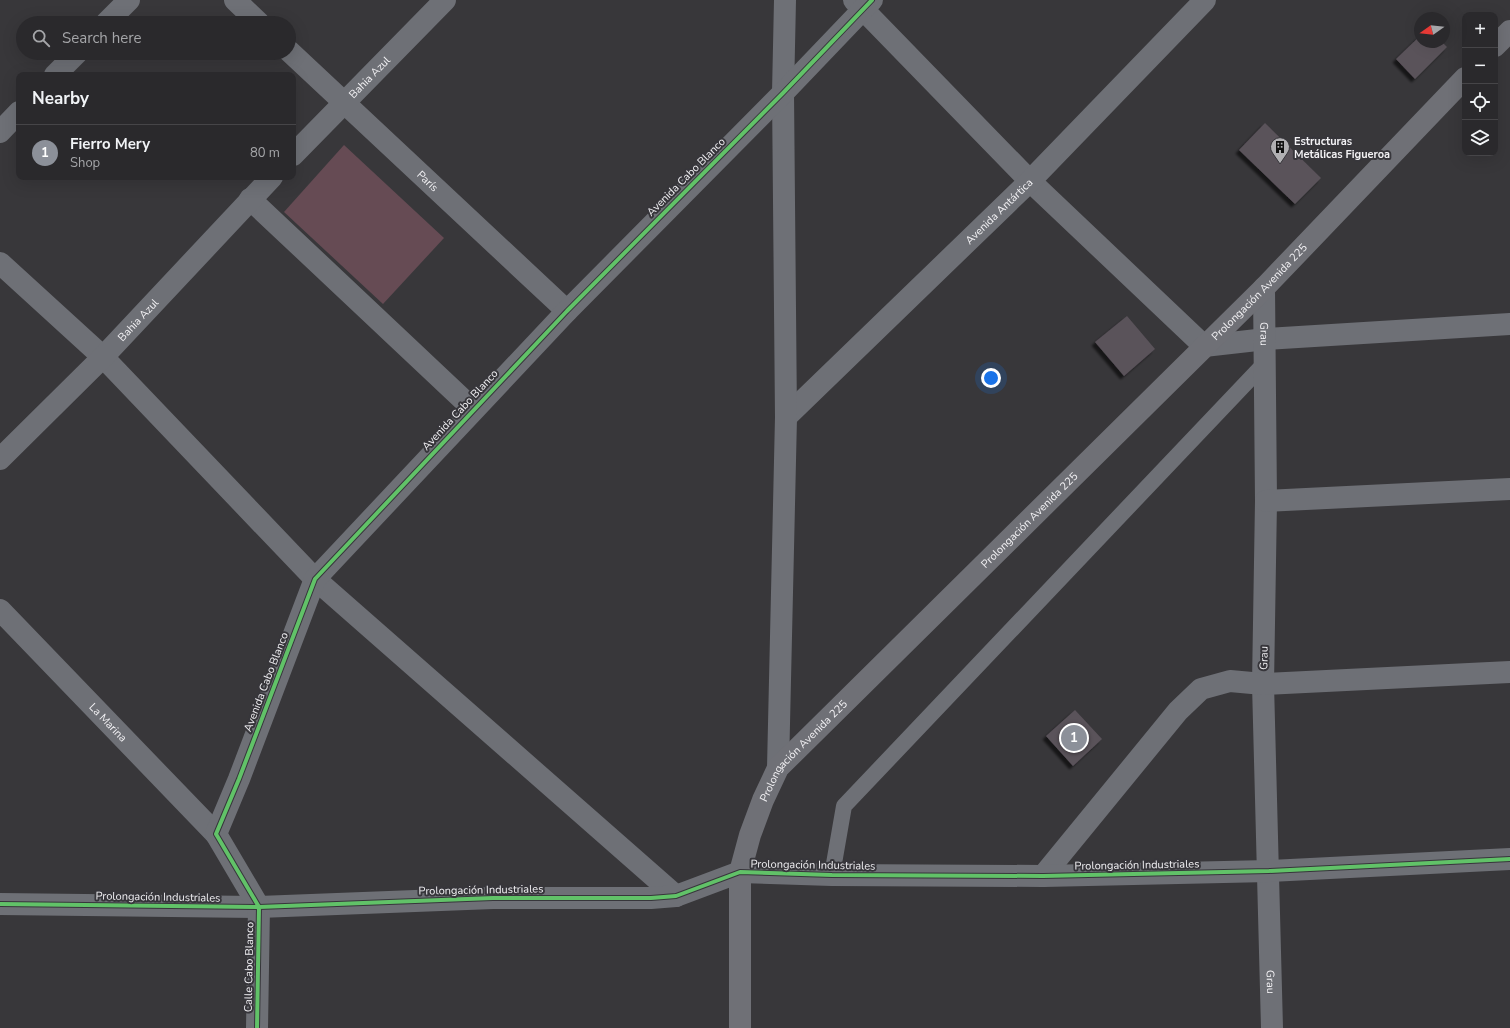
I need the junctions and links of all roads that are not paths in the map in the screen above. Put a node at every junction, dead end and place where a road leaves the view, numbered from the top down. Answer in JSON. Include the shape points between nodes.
{"nodes":[{"id":1,"x":129,"y":0,"type":"edge"},
{"id":2,"x":235,"y":0,"type":"edge"},
{"id":3,"x":445,"y":0,"type":"edge"},
{"id":4,"x":785,"y":0,"type":"edge"},
{"id":5,"x":1205,"y":0,"type":"edge"},
{"id":6,"x":863,"y":3,"type":"edge"},
{"id":7,"x":113,"y":16,"type":"edge"},
{"id":8,"x":252,"y":16,"type":"edge"},
{"id":9,"x":1510,"y":31,"type":"edge"},
{"id":10,"x":1498,"y":43,"type":"edge"},
{"id":11,"x":296,"y":58,"type":"edge"},
{"id":12,"x":70,"y":60,"type":"edge"},
{"id":13,"x":58,"y":72,"type":"edge"},
{"id":14,"x":1462,"y":81,"type":"edge"},
{"id":15,"x":783,"y":93,"type":"junction"},
{"id":16,"x":344,"y":103,"type":"junction"},
{"id":17,"x":16,"y":115,"type":"edge"},
{"id":18,"x":0,"y":132,"type":"edge"},
{"id":19,"x":296,"y":152,"type":"edge"},
{"id":20,"x":269,"y":180,"type":"edge"},
{"id":21,"x":1030,"y":180,"type":"junction"},
{"id":22,"x":250,"y":199,"type":"junction"},
{"id":23,"x":0,"y":263,"type":"edge"},
{"id":24,"x":1264,"y":288,"type":"junction"},
{"id":25,"x":566,"y":311,"type":"junction"},
{"id":26,"x":1510,"y":324,"type":"edge"},
{"id":27,"x":1266,"y":339,"type":"junction"},
{"id":28,"x":1204,"y":346,"type":"junction"},
{"id":29,"x":103,"y":357,"type":"junction"},
{"id":30,"x":1266,"y":362,"type":"junction"},
{"id":31,"x":473,"y":409,"type":"junction"},
{"id":32,"x":786,"y":418,"type":"junction"},
{"id":33,"x":0,"y":459,"type":"edge"},
{"id":34,"x":1510,"y":489,"type":"edge"},
{"id":35,"x":1266,"y":500,"type":"junction"},
{"id":36,"x":314,"y":579,"type":"junction"},
{"id":37,"x":0,"y":610,"type":"edge"},
{"id":38,"x":1510,"y":672,"type":"edge"},
{"id":39,"x":1263,"y":684,"type":"junction"},
{"id":40,"x":778,"y":768,"type":"junction"},
{"id":41,"x":216,"y":834,"type":"junction"},
{"id":42,"x":1510,"y":859,"type":"edge"},
{"id":43,"x":1269,"y":871,"type":"junction"},
{"id":44,"x":740,"y":872,"type":"junction"},
{"id":45,"x":832,"y":875,"type":"junction"},
{"id":46,"x":1043,"y":876,"type":"junction"},
{"id":47,"x":676,"y":896,"type":"junction"},
{"id":48,"x":0,"y":904,"type":"edge"},
{"id":49,"x":259,"y":907,"type":"junction"},
{"id":50,"x":257,"y":1028,"type":"edge"},
{"id":51,"x":740,"y":1028,"type":"edge"},
{"id":52,"x":1272,"y":1028,"type":"edge"}],
"edges":[{"from":1,"to":7,"type":"street"},
{"from":2,"to":8,"type":"street"},
{"from":3,"to":16,"type":"street","name":"Bahia Azul"},
{"from":4,"to":15,"type":"street"},
{"from":5,"to":21,"type":"street","name":"Avenida Antártica"},
{"from":6,"to":15,"type":"street","name":"Avenida Cabo Blanco"},
{"from":6,"to":21,"type":"street"},
{"from":9,"to":10,"type":"main road"},
{"from":11,"to":16,"type":"street","name":"París"},
{"from":12,"to":13,"type":"street"},
{"from":14,"to":24,"type":"main road","name":"Prolongación Avenida 225"},
{"from":15,"to":25,"type":"street","name":"Avenida Cabo Blanco"},
{"from":15,"to":32,"type":"street"},
{"from":16,"to":19,"type":"street","name":"Bahia Azul"},
{"from":16,"to":25,"type":"street","name":"París"},
{"from":17,"to":18,"type":"street"},
{"from":20,"to":22,"type":"street","name":"Bahia Azul"},
{"from":21,"to":28,"type":"street"},
{"from":21,"to":32,"type":"street","name":"Avenida Antártica"},
{"from":22,"to":29,"type":"street","name":"Bahia Azul"},
{"from":22,"to":31,"type":"street"},
{"from":23,"to":29,"type":"street"},
{"from":24,"to":27,"type":"street","name":"Grau"},
{"from":24,"to":28,"type":"main road","name":"Prolongación Avenida 225"},
{"from":25,"to":31,"type":"street","name":"Avenida Cabo Blanco"},
{"from":26,"to":27,"type":"street"},
{"from":27,"to":28,"type":"street"},
{"from":27,"to":30,"type":"street","name":"Grau"},
{"from":28,"to":40,"type":"main road","name":"Prolongación Avenida 225"},
{"from":29,"to":33,"type":"street","name":"Bahia Azul"},
{"from":29,"to":36,"type":"street"},
{"from":30,"to":35,"type":"street","name":"Grau"},
{"from":30,"to":45,"type":"lane","via":[[844,806]]},
{"from":31,"to":36,"type":"street","name":"Avenida Cabo Blanco"},
{"from":32,"to":40,"type":"street"},
{"from":34,"to":35,"type":"street"},
{"from":35,"to":39,"type":"street","name":"Grau"},
{"from":36,"to":41,"type":"street","name":"Avenida Cabo Blanco"},
{"from":36,"to":47,"type":"street"},
{"from":37,"to":41,"type":"street","name":"La Marina"},
{"from":38,"to":39,"type":"street"},
{"from":39,"to":43,"type":"street","name":"Grau"},
{"from":39,"to":46,"type":"street","via":[[1230,681],[1201,689],[1178,710]]},
{"from":40,"to":44,"type":"main road","name":"Prolongación Avenida 225","via":[[762,800]]},
{"from":41,"to":49,"type":"street"},
{"from":42,"to":43,"type":"street","name":"Prolongación Industriales"},
{"from":43,"to":46,"type":"street","name":"Prolongación Industriales"},
{"from":43,"to":52,"type":"street","name":"Grau"},
{"from":44,"to":45,"type":"street","name":"Prolongación Industriales"},
{"from":44,"to":47,"type":"street","name":"Prolongación Industriales"},
{"from":44,"to":51,"type":"main road","name":"Prolongación Avenida 225"},
{"from":45,"to":46,"type":"street","name":"Prolongación Industriales"},
{"from":47,"to":49,"type":"street","name":"Prolongación Industriales","via":[[493,898]]},
{"from":48,"to":49,"type":"street","name":"Prolongación Industriales"},
{"from":49,"to":50,"type":"street","name":"Calle Cabo Blanco"}]}
